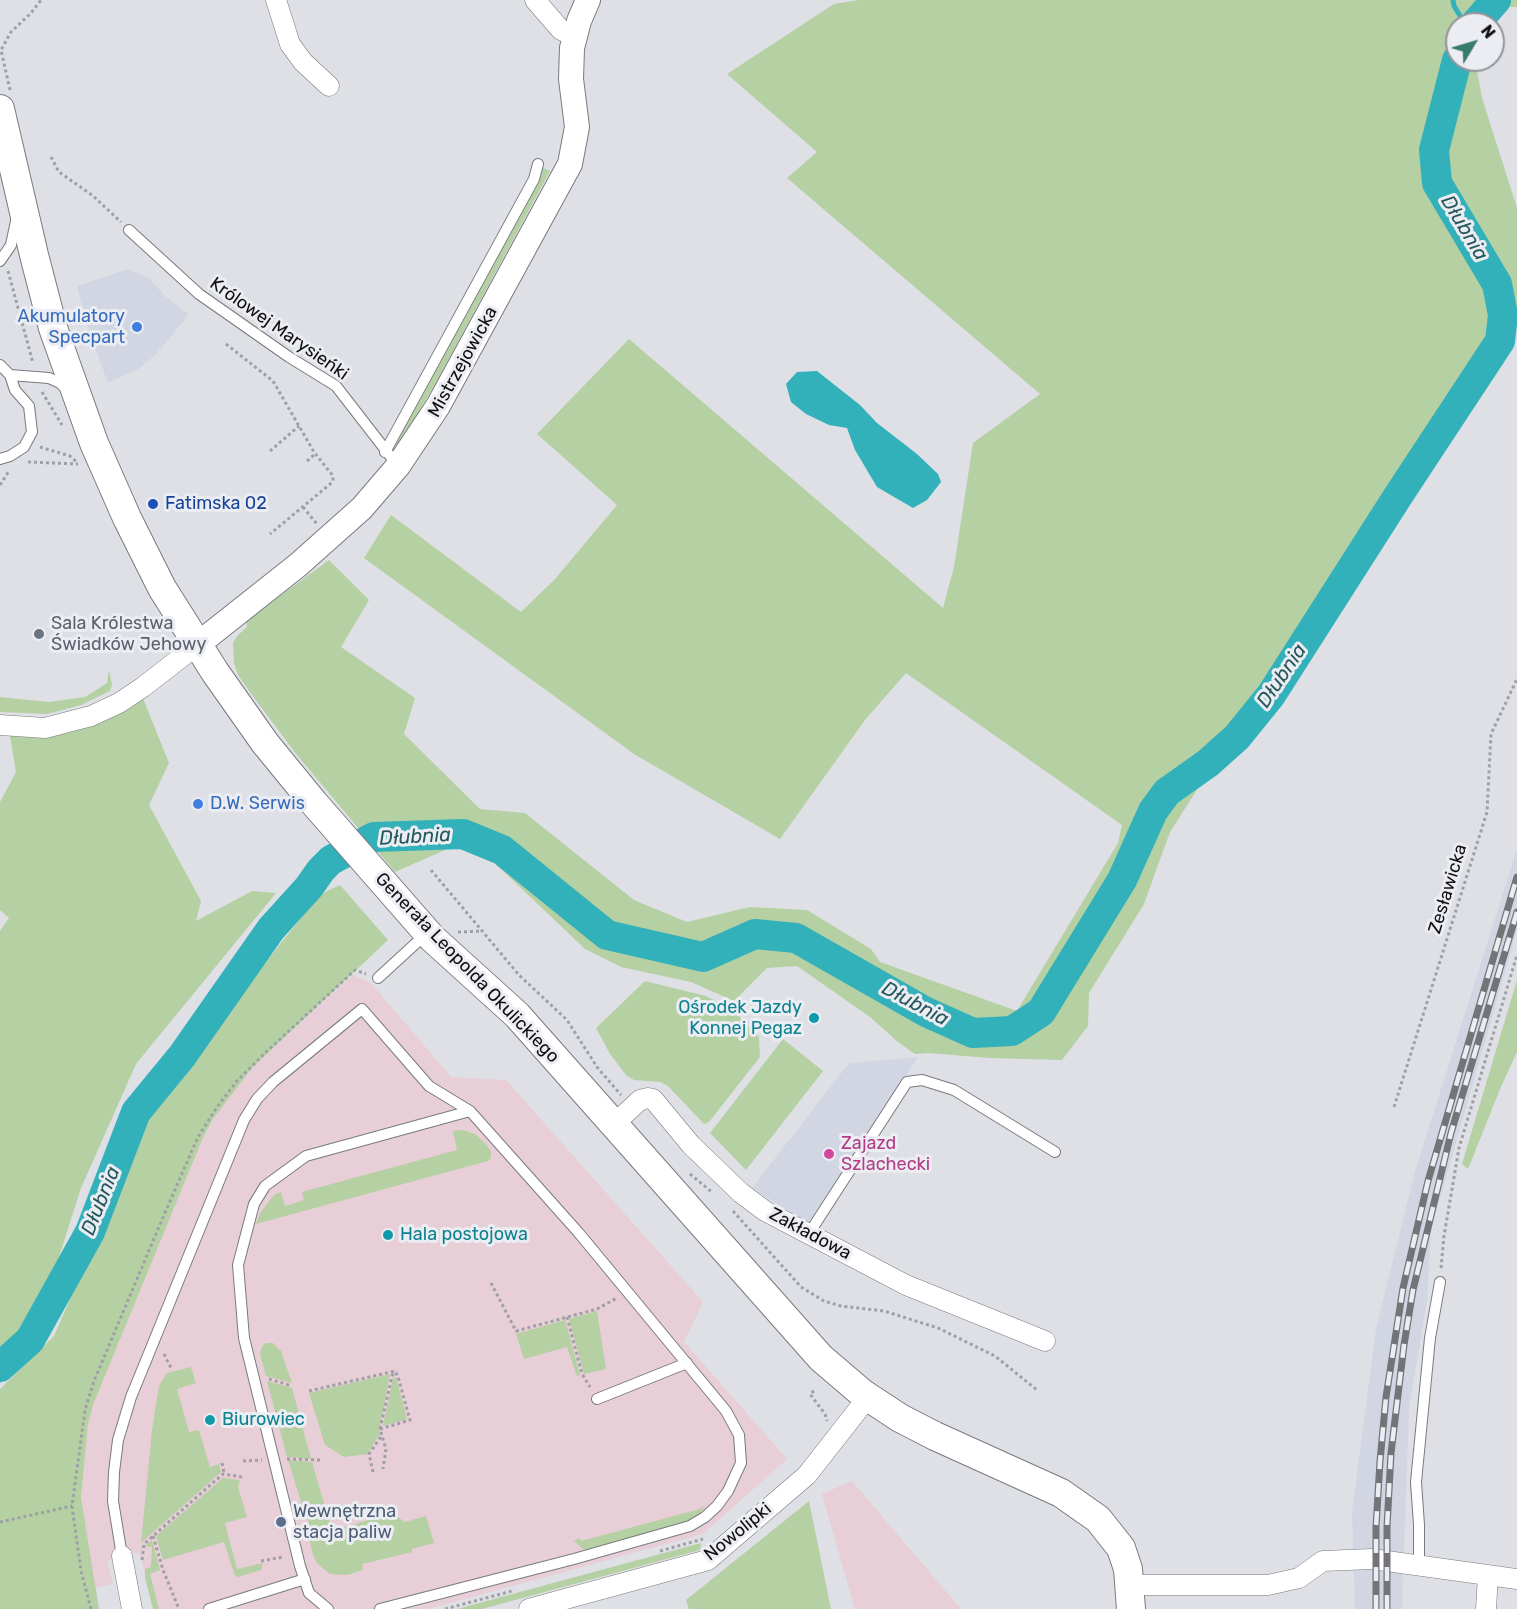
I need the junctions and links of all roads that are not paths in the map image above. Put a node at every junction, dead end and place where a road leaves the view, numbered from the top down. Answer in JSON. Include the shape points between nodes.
{"nodes":[{"id":1,"x":276,"y":0,"type":"edge"},
{"id":2,"x":535,"y":0,"type":"edge"},
{"id":3,"x":588,"y":0,"type":"edge"},
{"id":4,"x":574,"y":36,"type":"junction"},
{"id":5,"x":329,"y":86,"type":"dead end"},
{"id":6,"x":0,"y":109,"type":"edge"},
{"id":7,"x":538,"y":164,"type":"dead end"},
{"id":8,"x":18,"y":188,"type":"junction"},
{"id":9,"x":129,"y":230,"type":"road end"},
{"id":10,"x":0,"y":261,"type":"edge"},
{"id":11,"x":0,"y":365,"type":"edge"},
{"id":12,"x":10,"y":375,"type":"junction"},
{"id":13,"x":83,"y":416,"type":"junction"},
{"id":14,"x":0,"y":459,"type":"edge"},
{"id":15,"x":392,"y":459,"type":"junction"},
{"id":16,"x":197,"y":645,"type":"junction"},
{"id":17,"x":0,"y":725,"type":"edge"},
{"id":18,"x":428,"y":933,"type":"junction"},
{"id":19,"x":378,"y":978,"type":"dead end"},
{"id":20,"x":470,"y":1111,"type":"junction"},
{"id":21,"x":620,"y":1112,"type":"junction"},
{"id":22,"x":1055,"y":1152,"type":"dead end"},
{"id":23,"x":808,"y":1235,"type":"junction"},
{"id":24,"x":1440,"y":1282,"type":"road end"},
{"id":25,"x":1045,"y":1341,"type":"dead end"},
{"id":26,"x":687,"y":1363,"type":"junction"},
{"id":27,"x":868,"y":1397,"type":"junction"},
{"id":28,"x":597,"y":1399,"type":"dead end"},
{"id":29,"x":122,"y":1556,"type":"joint"},
{"id":30,"x":1419,"y":1565,"type":"junction"},
{"id":31,"x":1488,"y":1575,"type":"junction"},
{"id":32,"x":1517,"y":1578,"type":"edge"},
{"id":33,"x":305,"y":1579,"type":"junction"},
{"id":34,"x":1130,"y":1597,"type":"edge"},
{"id":35,"x":567,"y":1604,"type":"edge"},
{"id":36,"x":132,"y":1609,"type":"edge"},
{"id":37,"x":209,"y":1609,"type":"edge"},
{"id":38,"x":328,"y":1609,"type":"edge"},
{"id":39,"x":380,"y":1609,"type":"edge"},
{"id":40,"x":529,"y":1609,"type":"edge"},
{"id":41,"x":1486,"y":1609,"type":"edge"}],
"edges":[{"from":1,"to":5,"type":"street","via":[[290,44]]},
{"from":2,"to":4,"type":"street","via":[[561,30]]},
{"from":3,"to":4,"type":"street","name":"Mistrzejowicka"},
{"from":4,"to":15,"type":"street","name":"Mistrzejowicka","via":[[571,69],[577,127],[570,164],[426,426]]},
{"from":6,"to":8,"type":"main road","name":"Generała Leopolda Okulickiego"},
{"from":7,"to":15,"type":"lane","via":[[534,179]]},
{"from":8,"to":10,"type":"lane","via":[[14,236]]},
{"from":8,"to":13,"type":"main road","name":"Generała Leopolda Okulickiego","via":[[53,328]]},
{"from":9,"to":15,"type":"lane","name":"Królowej Marysieńki","via":[[199,294],[336,386]]},
{"from":11,"to":12,"type":"lane"},
{"from":12,"to":13,"type":"lane","via":[[55,380]]},
{"from":12,"to":14,"type":"lane","via":[[15,390],[30,410],[32,432],[27,443]]},
{"from":13,"to":16,"type":"main road","name":"Generała Leopolda Okulickiego","via":[[139,544]]},
{"from":15,"to":16,"type":"street","name":"Mistrzejowicka","via":[[371,498],[340,528]]},
{"from":16,"to":17,"type":"street","via":[[128,697],[91,716],[45,728]]},
{"from":16,"to":18,"type":"main road","name":"Generała Leopolda Okulickiego","via":[[265,743]]},
{"from":18,"to":19,"type":"lane"},
{"from":18,"to":21,"type":"main road","name":"Generała Leopolda Okulickiego"},
{"from":20,"to":26,"type":"lane","via":[[579,1232]]},
{"from":20,"to":29,"type":"lane","via":[[429,1086],[362,1008],[257,1099],[244,1120],[131,1398],[118,1440],[113,1501]]},
{"from":20,"to":33,"type":"lane","via":[[306,1156],[265,1186],[254,1204],[238,1265],[244,1338]]},
{"from":21,"to":23,"type":"street","name":"Zakładowa","via":[[640,1100],[653,1099],[691,1144],[741,1193]]},
{"from":21,"to":27,"type":"main road","name":"Generała Leopolda Okulickiego","via":[[821,1358]]},
{"from":22,"to":23,"type":"lane","via":[[954,1090],[922,1080],[907,1082]]},
{"from":23,"to":25,"type":"street","name":"Zakładowa","via":[[906,1285]]},
{"from":24,"to":30,"type":"lane","via":[[1430,1338],[1416,1482]]},
{"from":26,"to":28,"type":"lane"},
{"from":26,"to":39,"type":"lane","via":[[726,1411],[739,1435],[741,1463],[728,1491],[705,1517],[680,1529]]},
{"from":27,"to":34,"type":"main road","name":"Generała Leopolda Okulickiego","via":[[935,1436],[1061,1493],[1098,1519],[1121,1548],[1128,1569]]},
{"from":27,"to":35,"type":"street","name":"Nowolipki","via":[[807,1475],[708,1560]]},
{"from":29,"to":36,"type":"street"},
{"from":30,"to":31,"type":"street"},
{"from":30,"to":34,"type":"street","via":[[1372,1559],[1323,1561],[1299,1578],[1268,1585]]},
{"from":31,"to":32,"type":"street"},
{"from":31,"to":41,"type":"street"},
{"from":33,"to":37,"type":"lane"},
{"from":33,"to":38,"type":"lane","via":[[309,1593]]},
{"from":35,"to":40,"type":"street","name":"Nowolipki"}]}
